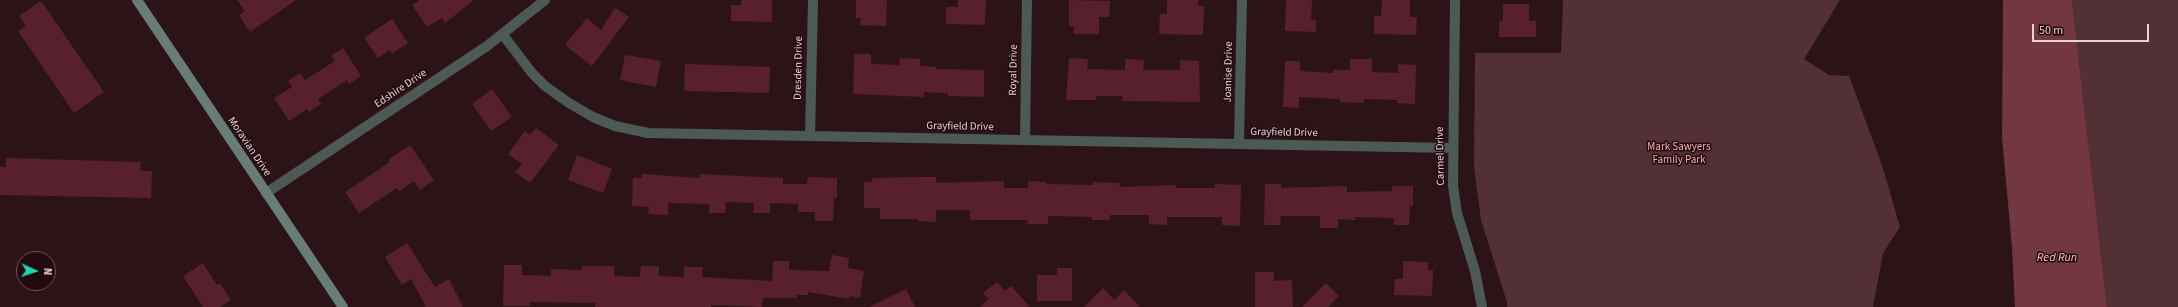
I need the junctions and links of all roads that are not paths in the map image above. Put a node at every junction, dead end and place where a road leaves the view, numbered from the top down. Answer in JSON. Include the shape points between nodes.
{"nodes":[{"id":1,"x":137,"y":0,"type":"edge"},
{"id":2,"x":545,"y":0,"type":"edge"},
{"id":3,"x":812,"y":0,"type":"edge"},
{"id":4,"x":1027,"y":0,"type":"edge"},
{"id":5,"x":1242,"y":0,"type":"edge"},
{"id":6,"x":1455,"y":0,"type":"edge"},
{"id":7,"x":503,"y":34,"type":"junction"},
{"id":8,"x":810,"y":136,"type":"junction"},
{"id":9,"x":1025,"y":140,"type":"junction"},
{"id":10,"x":1239,"y":144,"type":"junction"},
{"id":11,"x":1452,"y":148,"type":"junction"},
{"id":12,"x":266,"y":194,"type":"junction"},
{"id":13,"x":343,"y":307,"type":"edge"},
{"id":14,"x":1482,"y":307,"type":"edge"}],
"edges":[{"from":1,"to":12,"type":"street","name":"Moravian Drive"},
{"from":2,"to":7,"type":"street","name":"Edshire Drive"},
{"from":3,"to":8,"type":"street","name":"Dresden Drive"},
{"from":4,"to":9,"type":"street","name":"Royal Drive"},
{"from":5,"to":10,"type":"street","name":"Joanise Drive"},
{"from":6,"to":11,"type":"street","name":"Carmel Drive"},
{"from":7,"to":8,"type":"street","name":"Grayfield Drive","via":[[519,58],[545,86],[593,117],[615,126],[648,133]]},
{"from":7,"to":12,"type":"street","name":"Edshire Drive"},
{"from":8,"to":9,"type":"street","name":"Grayfield Drive"},
{"from":9,"to":10,"type":"street","name":"Grayfield Drive"},
{"from":10,"to":11,"type":"street","name":"Grayfield Drive"},
{"from":11,"to":14,"type":"street","name":"Carmel Drive","via":[[1457,213],[1475,271]]},
{"from":12,"to":13,"type":"street","name":"Moravian Drive"}]}
